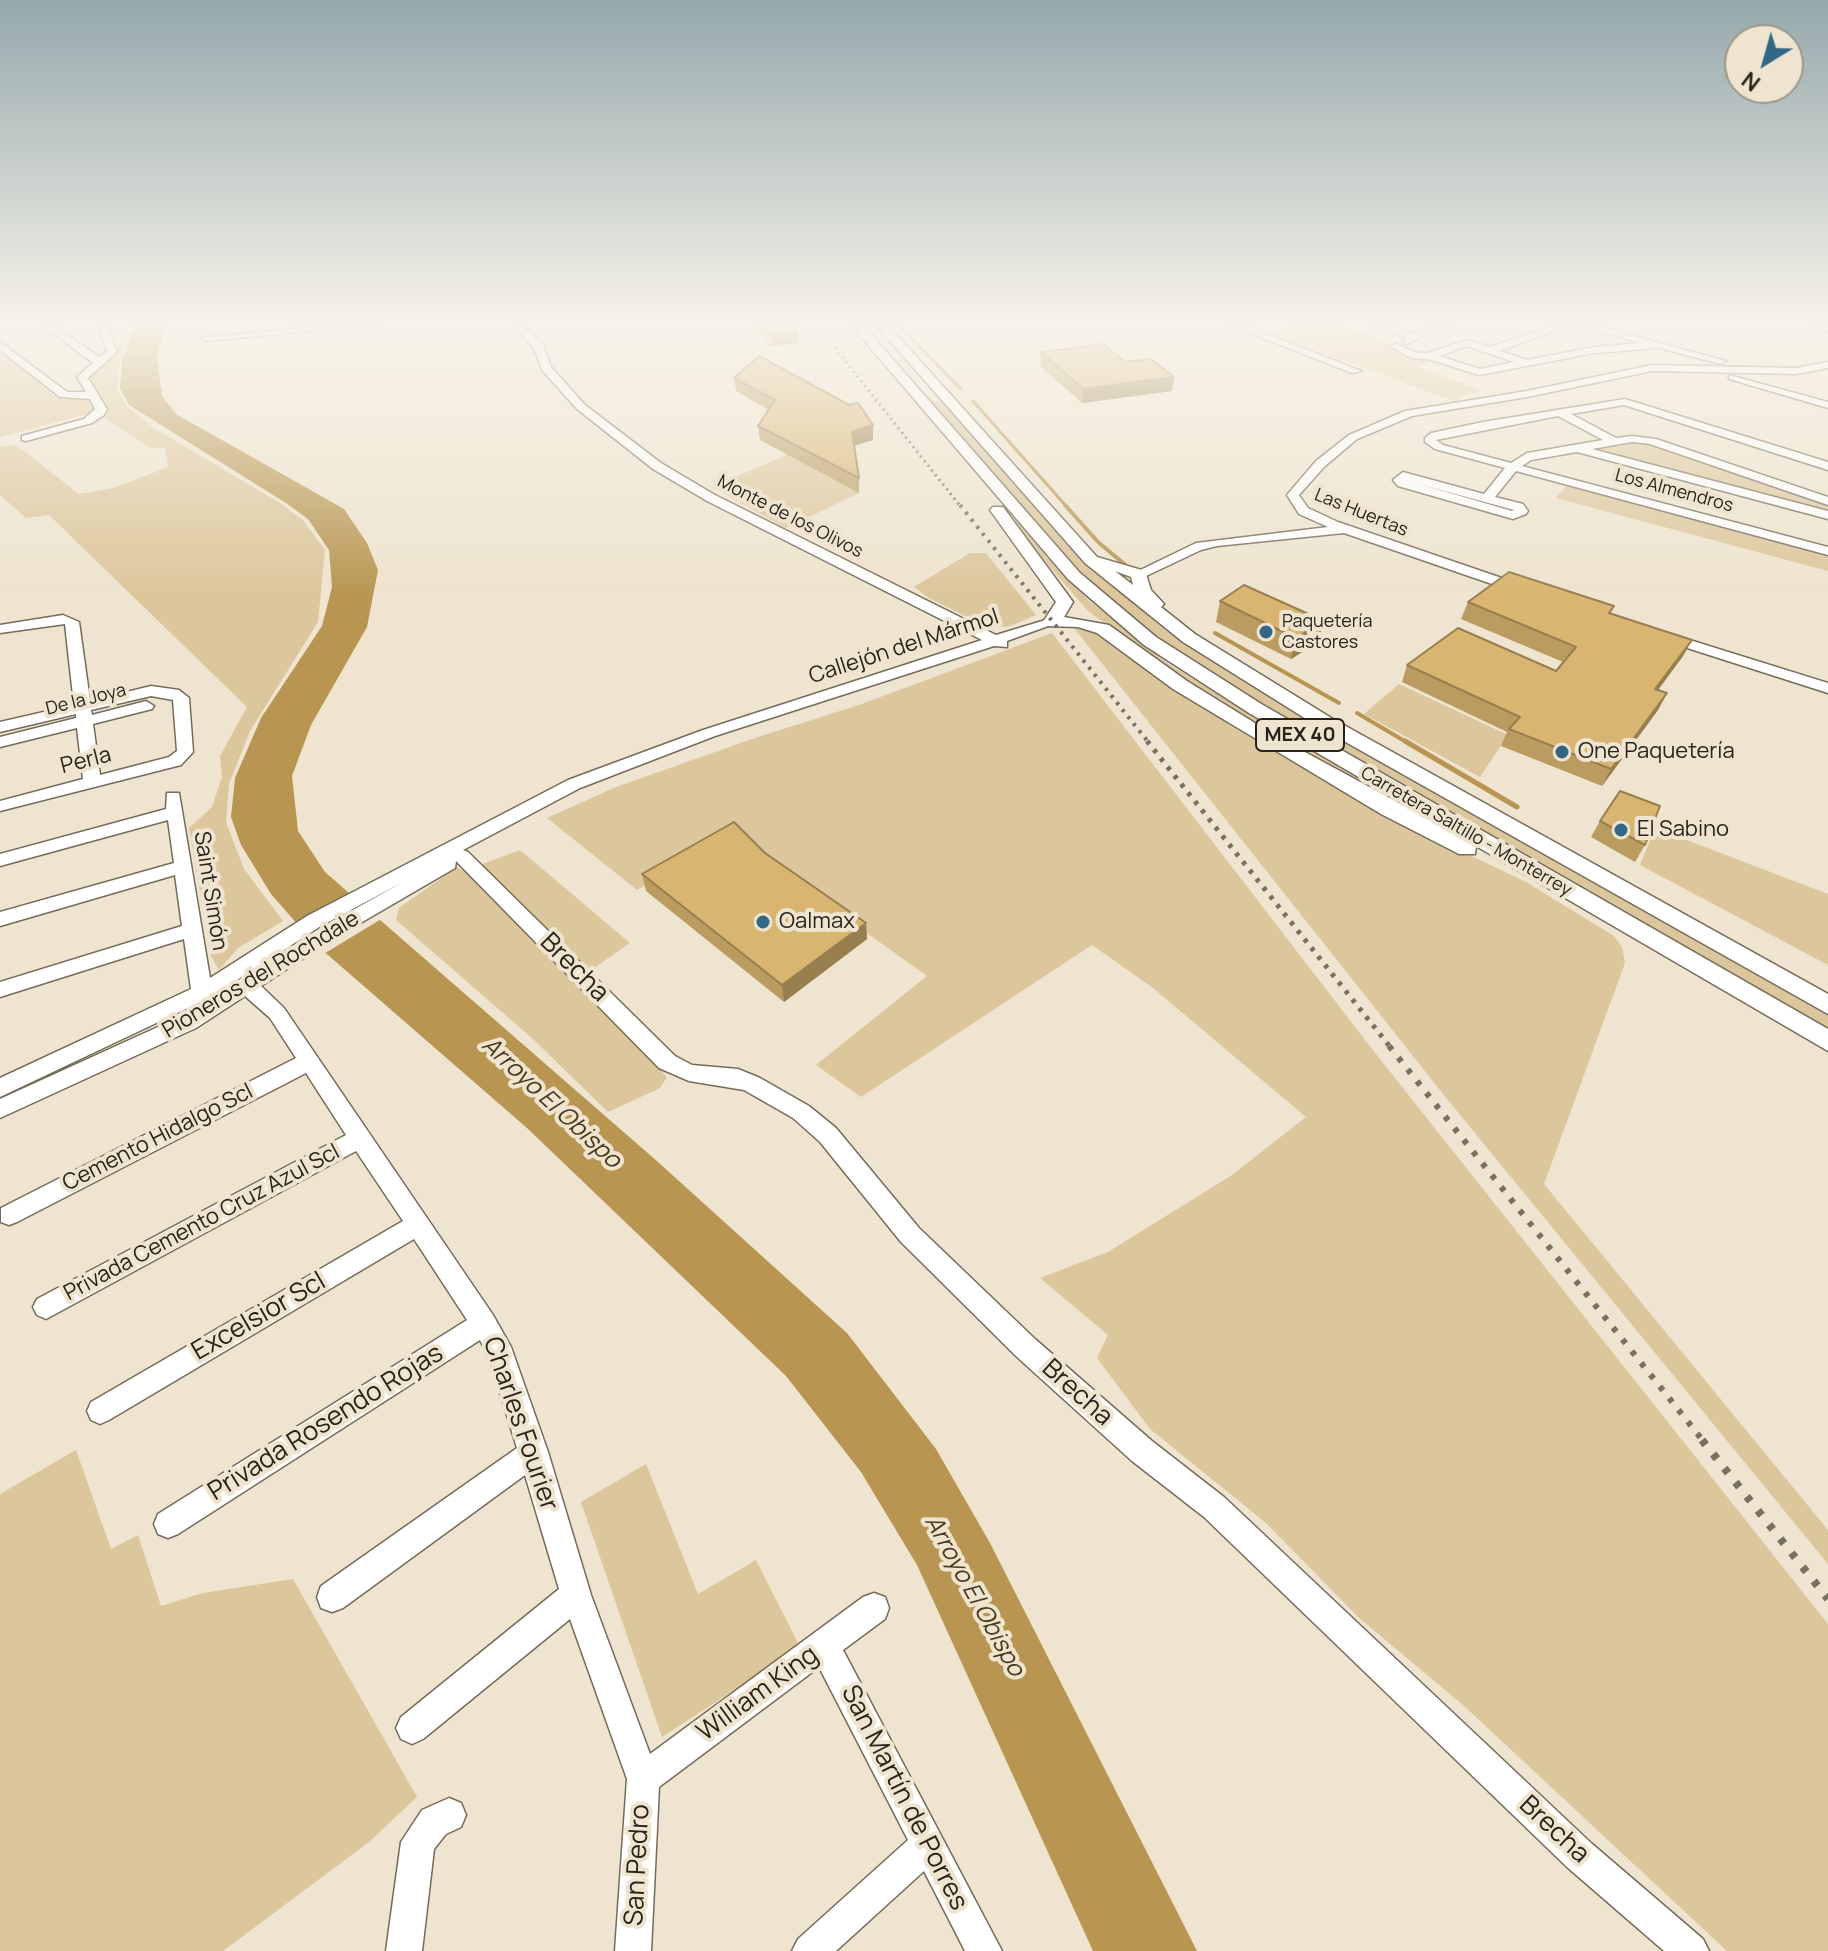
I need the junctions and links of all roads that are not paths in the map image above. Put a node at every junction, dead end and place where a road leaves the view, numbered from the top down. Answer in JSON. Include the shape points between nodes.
{"nodes":[{"id":1,"x":96,"y":415,"type":"edge"},
{"id":2,"x":591,"y":415,"type":"edge"},
{"id":3,"x":935,"y":415,"type":"edge"},
{"id":4,"x":962,"y":415,"type":"edge"},
{"id":5,"x":1404,"y":415,"type":"edge"},
{"id":6,"x":1547,"y":415,"type":"joint"},
{"id":7,"x":1566,"y":415,"type":"edge"},
{"id":8,"x":1666,"y":415,"type":"edge"},
{"id":9,"x":26,"y":438,"type":"dead end"},
{"id":10,"x":1613,"y":441,"type":"junction"},
{"id":11,"x":1599,"y":444,"type":"junction"},
{"id":12,"x":1573,"y":448,"type":"junction"},
{"id":13,"x":1779,"y":451,"type":"junction"},
{"id":14,"x":1767,"y":458,"type":"dead end"},
{"id":15,"x":1514,"y":466,"type":"junction"},
{"id":16,"x":1828,"y":466,"type":"edge"},
{"id":17,"x":983,"y":472,"type":"junction"},
{"id":18,"x":1487,"y":498,"type":"junction"},
{"id":19,"x":1828,"y":501,"type":"edge"},
{"id":20,"x":1714,"y":503,"type":"junction"},
{"id":21,"x":1828,"y":515,"type":"edge"},
{"id":22,"x":1344,"y":529,"type":"junction"},
{"id":23,"x":1079,"y":548,"type":"junction"},
{"id":24,"x":1828,"y":551,"type":"edge"},
{"id":25,"x":1139,"y":574,"type":"junction"},
{"id":26,"x":1545,"y":597,"type":"edge"},
{"id":27,"x":1052,"y":622,"type":"junction"},
{"id":28,"x":0,"y":629,"type":"edge"},
{"id":29,"x":1647,"y":630,"type":"edge"},
{"id":30,"x":1189,"y":638,"type":"junction"},
{"id":31,"x":999,"y":643,"type":"junction"},
{"id":32,"x":1828,"y":688,"type":"edge"},
{"id":33,"x":181,"y":698,"type":"junction"},
{"id":34,"x":85,"y":714,"type":"junction"},
{"id":35,"x":760,"y":722,"type":"junction"},
{"id":36,"x":0,"y":727,"type":"edge"},
{"id":37,"x":0,"y":742,"type":"edge"},
{"id":38,"x":92,"y":782,"type":"junction"},
{"id":39,"x":0,"y":806,"type":"edge"},
{"id":40,"x":462,"y":856,"type":"junction"},
{"id":41,"x":0,"y":860,"type":"edge"},
{"id":42,"x":182,"y":867,"type":"junction"},
{"id":43,"x":424,"y":871,"type":"junction"},
{"id":44,"x":1553,"y":882,"type":"junction"},
{"id":45,"x":0,"y":919,"type":"edge"},
{"id":46,"x":191,"y":930,"type":"junction"},
{"id":47,"x":256,"y":973,"type":"junction"},
{"id":48,"x":0,"y":990,"type":"edge"},
{"id":49,"x":202,"y":993,"type":"junction"},
{"id":50,"x":1828,"y":1005,"type":"edge"},
{"id":51,"x":1828,"y":1041,"type":"edge"},
{"id":52,"x":308,"y":1062,"type":"junction"},
{"id":53,"x":0,"y":1088,"type":"edge"},
{"id":54,"x":0,"y":1109,"type":"edge"},
{"id":55,"x":358,"y":1139,"type":"junction"},
{"id":56,"x":9,"y":1215,"type":"dead end"},
{"id":57,"x":419,"y":1224,"type":"junction"},
{"id":58,"x":46,"y":1307,"type":"dead end"},
{"id":59,"x":484,"y":1323,"type":"junction"},
{"id":60,"x":100,"y":1411,"type":"dead end"},
{"id":61,"x":534,"y":1452,"type":"junction"},
{"id":62,"x":168,"y":1524,"type":"dead end"},
{"id":63,"x":576,"y":1595,"type":"junction"},
{"id":64,"x":332,"y":1597,"type":"dead end"},
{"id":65,"x":874,"y":1608,"type":"dead end"},
{"id":66,"x":824,"y":1645,"type":"junction"},
{"id":67,"x":412,"y":1728,"type":"dead end"},
{"id":68,"x":643,"y":1779,"type":"junction"},
{"id":69,"x":449,"y":1815,"type":"dead end"},
{"id":70,"x":927,"y":1845,"type":"junction"},
{"id":71,"x":404,"y":1951,"type":"edge"},
{"id":72,"x":633,"y":1951,"type":"edge"},
{"id":73,"x":810,"y":1951,"type":"edge"},
{"id":74,"x":984,"y":1951,"type":"edge"},
{"id":75,"x":1691,"y":1951,"type":"edge"}],
"edges":[{"from":1,"to":9,"type":"street"},
{"from":2,"to":31,"type":"street","name":"Monte de los Olivos","via":[[657,466],[724,505]]},
{"from":3,"to":17,"type":"main road","name":"Carretera Saltillo - Monterrey","number":"MEX 40"},
{"from":4,"to":23,"type":"main road","name":"Carretera Saltillo - Monterrey","number":"MEX 40"},
{"from":5,"to":22,"type":"street","name":"Las Huertas","via":[[1361,432],[1334,451],[1293,495],[1303,511]]},
{"from":6,"to":11,"type":"street"},
{"from":6,"to":15,"type":"street","name":"Los Almendros","via":[[1429,440]]},
{"from":7,"to":10,"type":"street"},
{"from":8,"to":13,"type":"street","name":"Los Almendros"},
{"from":10,"to":11,"type":"street"},
{"from":10,"to":19,"type":"street","via":[[1641,439],[1750,469]]},
{"from":11,"to":12,"type":"street"},
{"from":12,"to":15,"type":"street","via":[[1527,457]]},
{"from":12,"to":20,"type":"street"},
{"from":13,"to":14,"type":"street"},
{"from":13,"to":16,"type":"street"},
{"from":15,"to":18,"type":"street"},
{"from":15,"to":20,"type":"street","name":"Los Almendros"},
{"from":17,"to":27,"type":"main road","via":[[983,483],[1006,523],[1065,602]]},
{"from":17,"to":44,"type":"main road","name":"Carretera Saltillo - Monterrey","number":"MEX 40","via":[[1074,576],[1150,641]]},
{"from":18,"to":18,"type":"street","via":[[1412,476],[1399,480],[1513,515],[1522,511]]},
{"from":20,"to":21,"type":"street"},
{"from":20,"to":24,"type":"street","name":"Los Almendros"},
{"from":22,"to":25,"type":"street","via":[[1217,542]]},
{"from":22,"to":26,"type":"street","name":"Las Huertas"},
{"from":23,"to":25,"type":"main road"},
{"from":23,"to":30,"type":"main road","name":"Carretera Saltillo - Monterrey","number":"MEX 40"},
{"from":25,"to":30,"type":"main road","via":[[1147,596]]},
{"from":27,"to":31,"type":"street","name":"Callejón del Mármol"},
{"from":27,"to":44,"type":"main road","via":[[1103,629],[1180,685],[1388,809],[1468,849]]},
{"from":28,"to":34,"type":"street","via":[[68,619],[73,624]]},
{"from":29,"to":32,"type":"street"},
{"from":30,"to":50,"type":"main road","name":"Carretera Saltillo - Monterrey","number":"MEX 40","via":[[1326,723]]},
{"from":31,"to":35,"type":"street","name":"Callejón del Mármol","via":[[884,689]]},
{"from":33,"to":34,"type":"street","name":"De la Joya"},
{"from":33,"to":34,"type":"street","name":"De la Joya","via":[[151,691]]},
{"from":33,"to":38,"type":"street","name":"Perla","via":[[182,756]]},
{"from":34,"to":36,"type":"street","name":"De la Joya"},
{"from":34,"to":37,"type":"street","name":"De la Joya"},
{"from":34,"to":38,"type":"street"},
{"from":35,"to":40,"type":"street","name":"Callejón del Mármol","via":[[586,791]]},
{"from":35,"to":43,"type":"street","name":"Callejón del Mármol","via":[[574,784]]},
{"from":38,"to":39,"type":"street","name":"Perla"},
{"from":40,"to":43,"type":"street","name":"Callejón del Mármol"},
{"from":40,"to":75,"type":"street","name":"Brecha","via":[[667,1062],[689,1073],[752,1084],[801,1112],[828,1135],[910,1235],[1026,1348],[1214,1507],[1579,1855]]},
{"from":41,"to":42,"type":"street","name":"Saint Simón","via":[[173,805]]},
{"from":42,"to":45,"type":"street"},
{"from":42,"to":46,"type":"street","name":"Saint Simón"},
{"from":43,"to":47,"type":"street","name":"Pioneros del Rochdale"},
{"from":44,"to":51,"type":"main road","name":"Carretera Saltillo - Monterrey","number":"MEX 40"},
{"from":46,"to":48,"type":"street"},
{"from":46,"to":49,"type":"street","name":"Saint Simón"},
{"from":47,"to":49,"type":"street","name":"Pioneros del Rochdale"},
{"from":47,"to":52,"type":"street","name":"Charles Fourier"},
{"from":47,"to":54,"type":"street","name":"Pioneros del Rochdale","via":[[189,1022]]},
{"from":49,"to":53,"type":"street","name":"Pioneros del Rochdale"},
{"from":52,"to":55,"type":"street","name":"Charles Fourier"},
{"from":52,"to":56,"type":"street","name":"Cemento Hidalgo Scl"},
{"from":55,"to":57,"type":"street","name":"Charles Fourier"},
{"from":55,"to":58,"type":"street","name":"Privada Cemento Cruz Azul Scl"},
{"from":57,"to":59,"type":"street","name":"Charles Fourier"},
{"from":57,"to":60,"type":"street","name":"Excelsior Scl"},
{"from":59,"to":61,"type":"street","name":"Charles Fourier","via":[[502,1356]]},
{"from":59,"to":62,"type":"street","name":"Privada Rosendo Rojas"},
{"from":61,"to":63,"type":"street","name":"Charles Fourier"},
{"from":61,"to":64,"type":"street"},
{"from":63,"to":67,"type":"street"},
{"from":63,"to":68,"type":"street","name":"Charles Fourier"},
{"from":65,"to":66,"type":"street","name":"William King"},
{"from":66,"to":68,"type":"street","name":"William King"},
{"from":66,"to":70,"type":"street","name":"San Martín de Porres"},
{"from":68,"to":72,"type":"street","name":"San Pedro"},
{"from":69,"to":71,"type":"street","via":[[434,1822],[418,1842]]},
{"from":70,"to":73,"type":"street"},
{"from":70,"to":74,"type":"street","name":"San Martín de Porres"}]}
